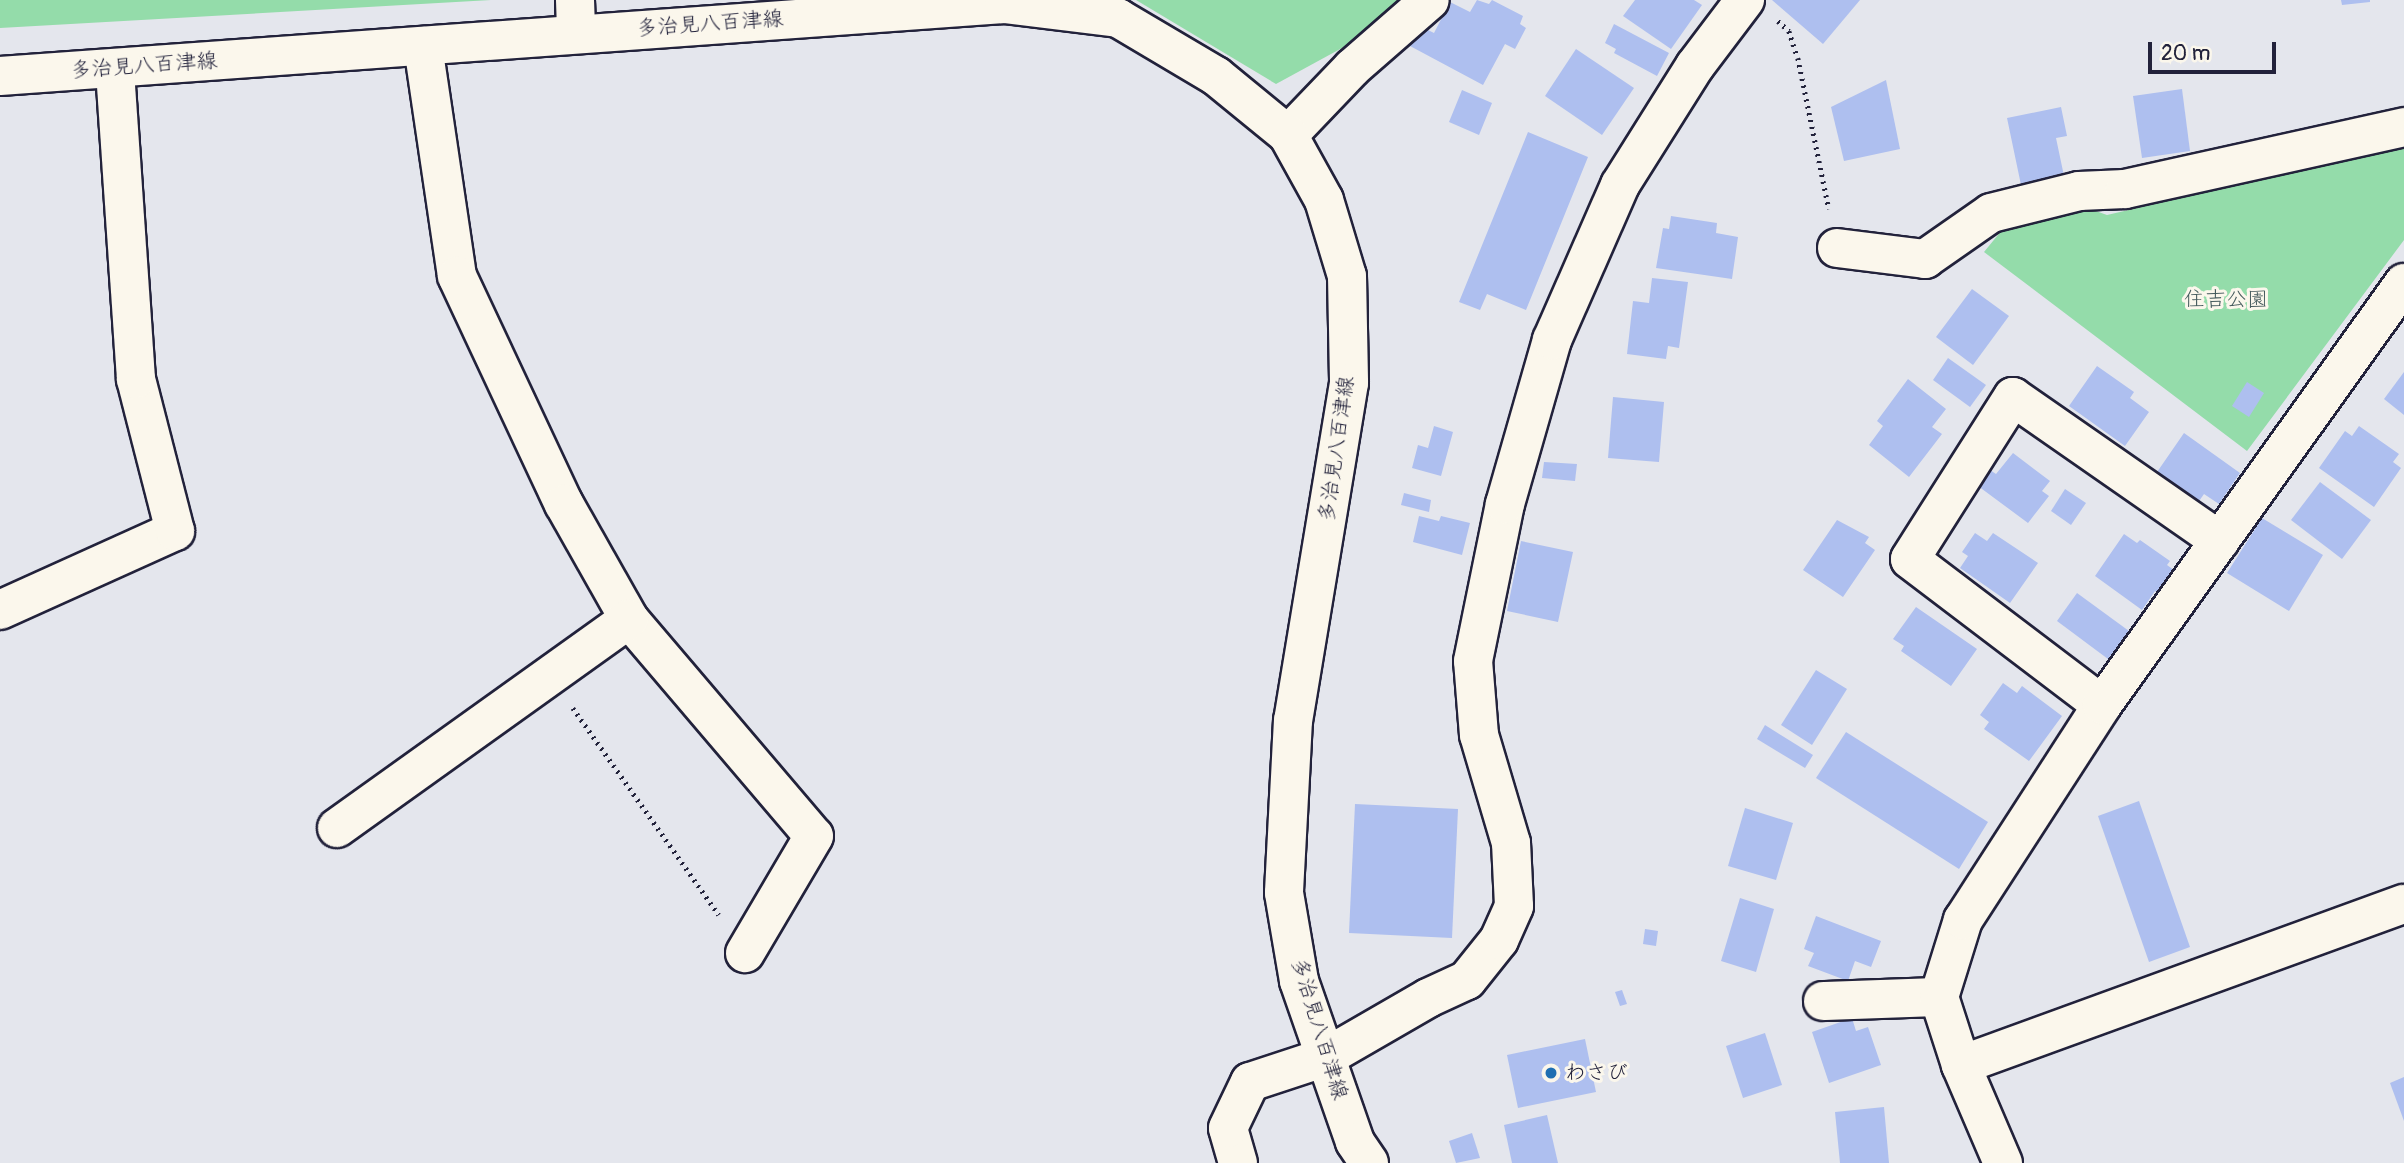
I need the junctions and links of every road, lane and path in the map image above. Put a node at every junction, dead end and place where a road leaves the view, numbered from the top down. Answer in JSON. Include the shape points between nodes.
{"nodes":[{"id":1,"x":1430,"y":0,"type":"edge"},
{"id":2,"x":1744,"y":2,"type":"edge"},
{"id":3,"x":576,"y":17,"type":"edge"},
{"id":4,"x":424,"y":46,"type":"junction"},
{"id":5,"x":115,"y":69,"type":"junction"},
{"id":6,"x":0,"y":76,"type":"edge"},
{"id":7,"x":2404,"y":127,"type":"edge"},
{"id":8,"x":1288,"y":135,"type":"junction"},
{"id":9,"x":1837,"y":248,"type":"joint"},
{"id":10,"x":2404,"y":283,"type":"edge"},
{"id":11,"x":2392,"y":323,"type":"edge"},
{"id":12,"x":2220,"y":541,"type":"junction"},
{"id":13,"x":0,"y":610,"type":"edge"},
{"id":14,"x":629,"y":619,"type":"junction"},
{"id":15,"x":550,"y":676,"type":"junction"},
{"id":16,"x":2102,"y":705,"type":"junction"},
{"id":17,"x":337,"y":828,"type":"dead end"},
{"id":18,"x":2404,"y":904,"type":"edge"},
{"id":19,"x":746,"y":953,"type":"joint"},
{"id":20,"x":1939,"y":997,"type":"junction"},
{"id":21,"x":1823,"y":1001,"type":"dead end"},
{"id":22,"x":1326,"y":1057,"type":"junction"},
{"id":23,"x":1961,"y":1065,"type":"junction"},
{"id":24,"x":1238,"y":1163,"type":"edge"},
{"id":25,"x":1369,"y":1163,"type":"edge"},
{"id":26,"x":2003,"y":1163,"type":"edge"}],
"edges":[{"from":1,"to":8,"type":"street","via":[[1352,68]]},
{"from":2,"to":9,"type":"path","via":[[1768,11],[1789,31]]},
{"from":2,"to":22,"type":"street","via":[[1695,66],[1620,185],[1552,340],[1505,503],[1473,661],[1479,736],[1511,843],[1514,906],[1499,940],[1467,980]]},
{"from":3,"to":4,"type":"street","name":"多治見八百津線"},
{"from":3,"to":8,"type":"street","name":"多治見八百津線","via":[[1004,4],[1118,18],[1216,76]]},
{"from":4,"to":5,"type":"street","name":"多治見八百津線"},
{"from":4,"to":14,"type":"street","via":[[457,276],[564,504]]},
{"from":5,"to":6,"type":"street","name":"多治見八百津線"},
{"from":5,"to":13,"type":"street","via":[[136,379],[175,531]]},
{"from":7,"to":9,"type":"street","via":[[2125,190],[2079,191],[1991,214],[1925,259]]},
{"from":8,"to":22,"type":"street","name":"多治見八百津線","via":[[1324,200],[1347,276],[1349,383],[1293,720],[1284,893],[1299,981]]},
{"from":10,"to":11,"type":"street"},
{"from":11,"to":12,"type":"street"},
{"from":12,"to":16,"type":"street"},
{"from":12,"to":16,"type":"street","via":[[2013,397],[1910,559]]},
{"from":14,"to":15,"type":"street"},
{"from":14,"to":19,"type":"street","via":[[814,836]]},
{"from":15,"to":17,"type":"street"},
{"from":15,"to":19,"type":"path"},
{"from":16,"to":20,"type":"street","via":[[1963,920]]},
{"from":18,"to":23,"type":"street"},
{"from":20,"to":21,"type":"street"},
{"from":20,"to":23,"type":"street"},
{"from":22,"to":24,"type":"street","via":[[1250,1082],[1228,1128]]},
{"from":22,"to":25,"type":"street","name":"多治見八百津線","via":[[1355,1143]]},
{"from":23,"to":26,"type":"street"}]}
